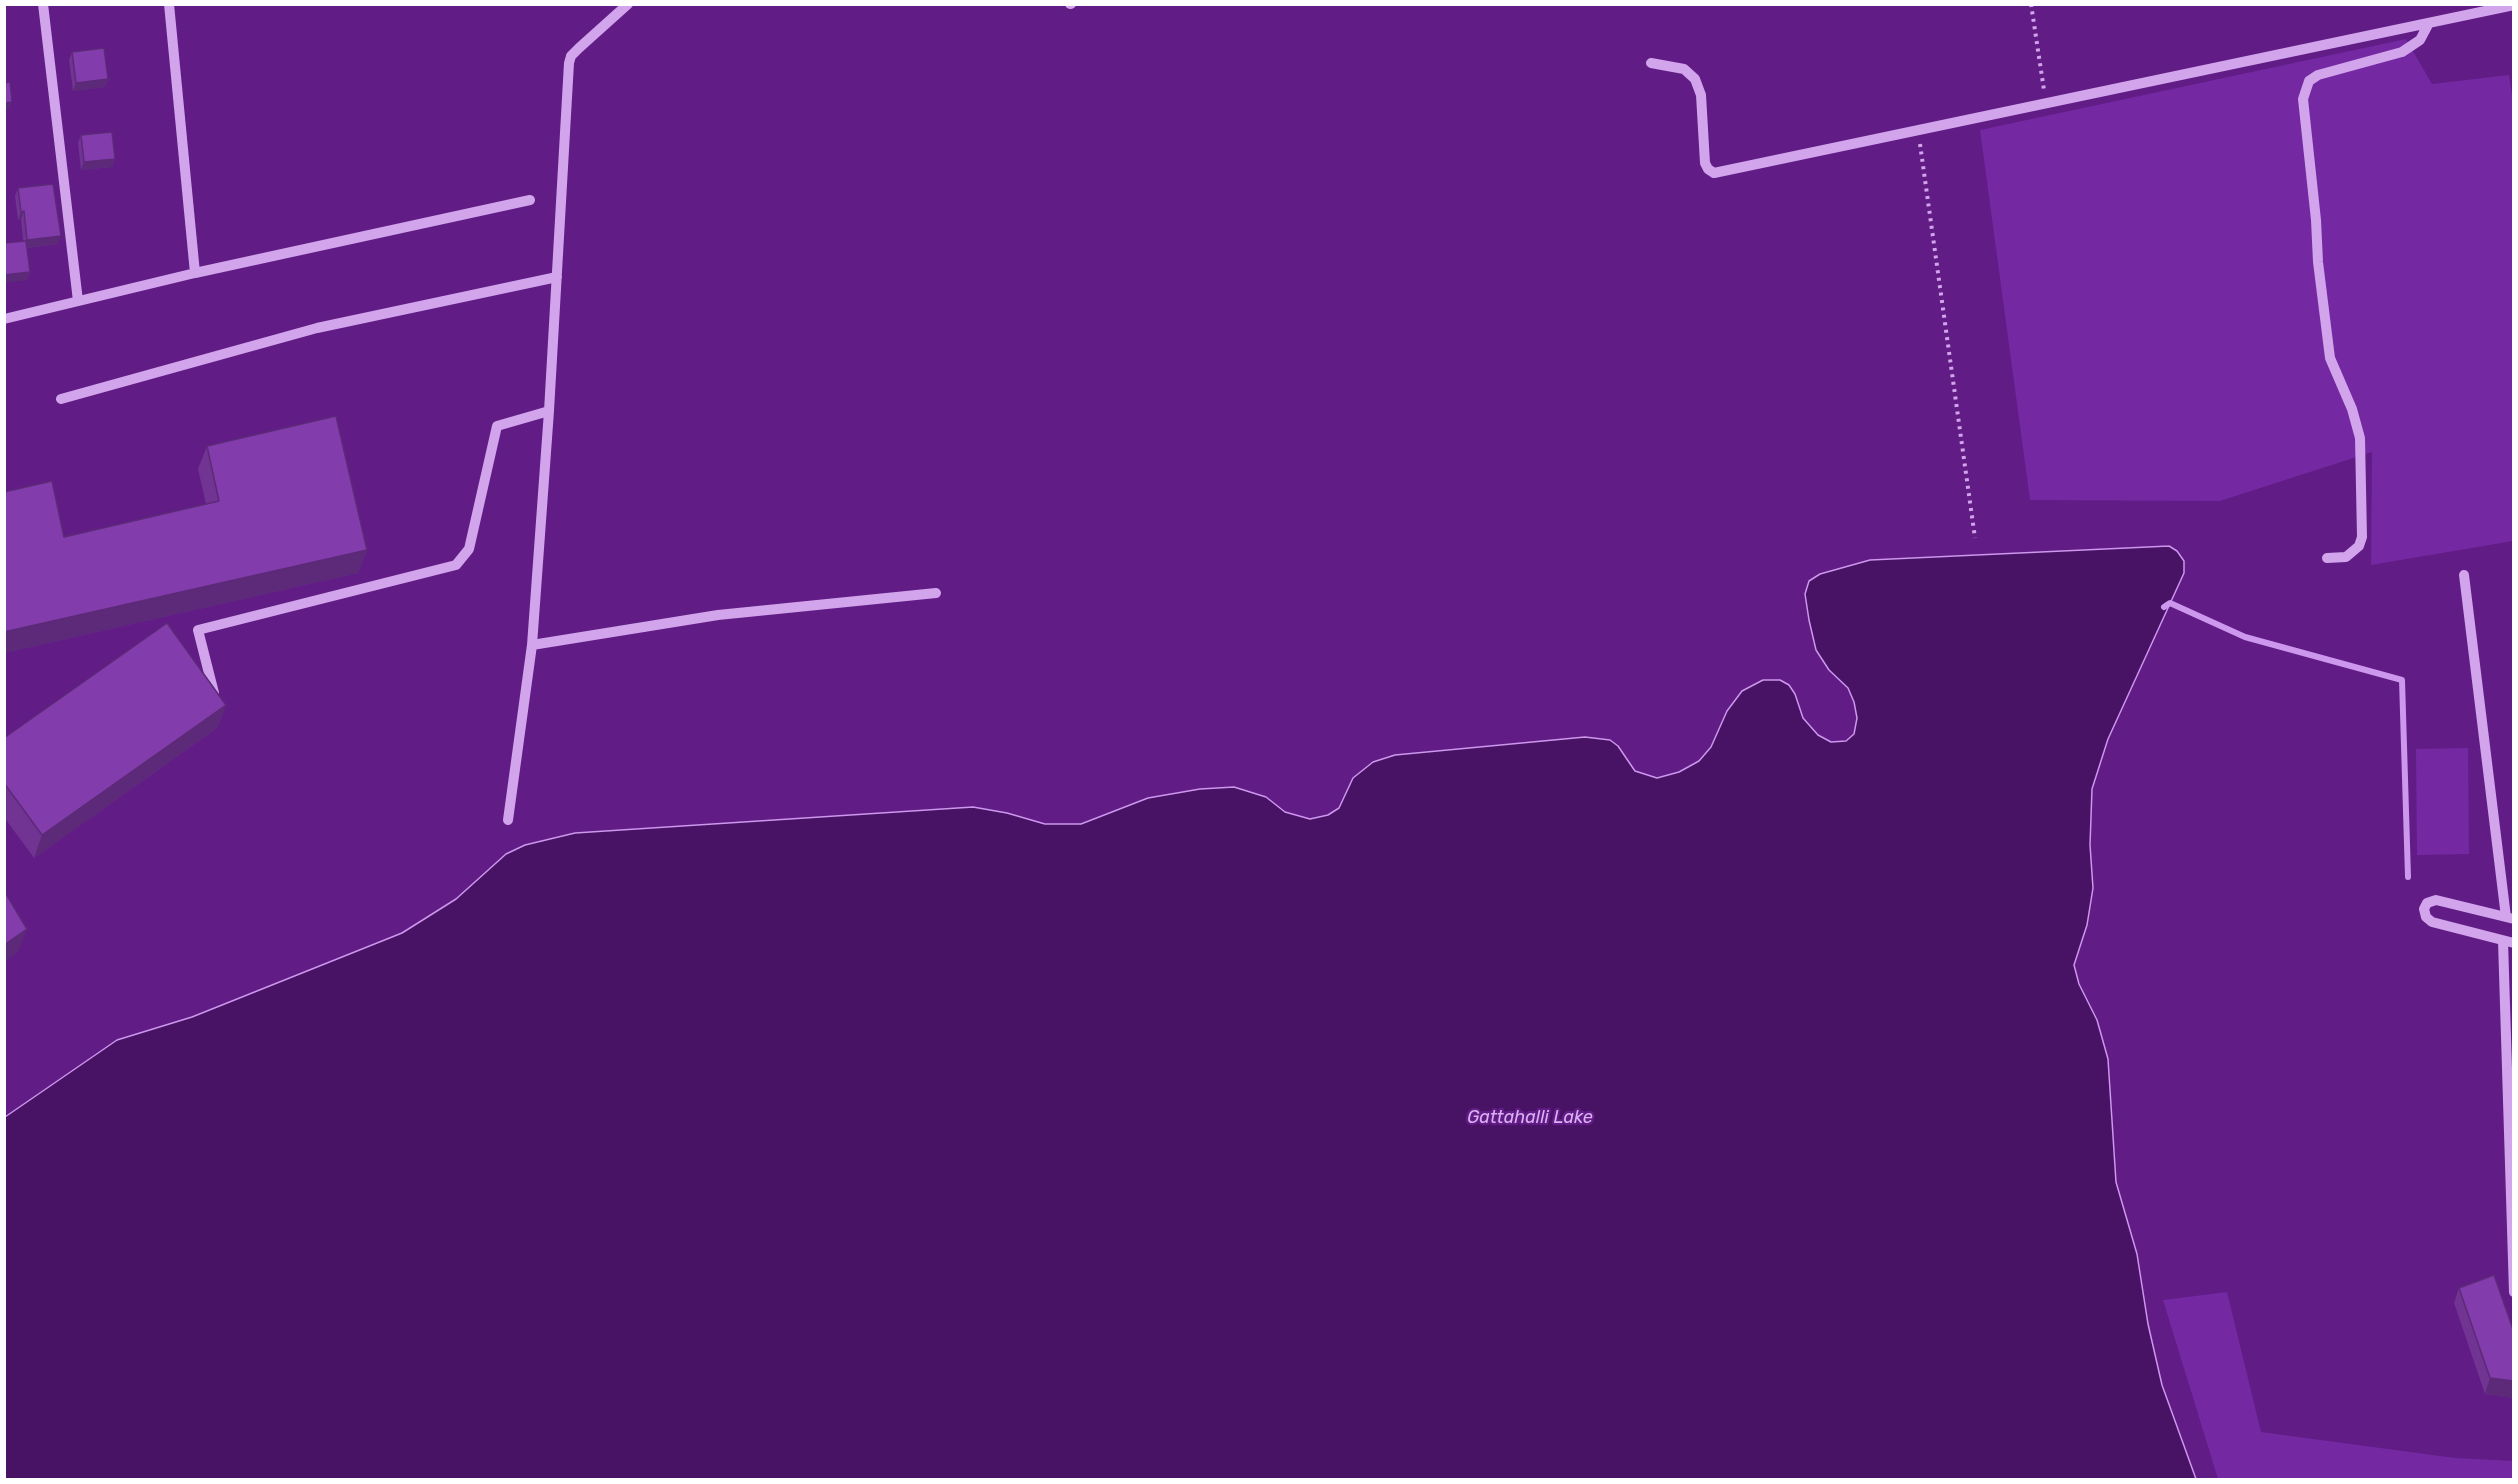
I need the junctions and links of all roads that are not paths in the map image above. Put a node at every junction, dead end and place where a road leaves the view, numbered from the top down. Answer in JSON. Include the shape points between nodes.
{"nodes":[{"id":1,"x":43,"y":4,"type":"edge"},
{"id":2,"x":169,"y":4,"type":"edge"},
{"id":3,"x":628,"y":4,"type":"edge"},
{"id":4,"x":2514,"y":5,"type":"edge"},
{"id":5,"x":2429,"y":23,"type":"junction"},
{"id":6,"x":1651,"y":63,"type":"dead end"},
{"id":7,"x":530,"y":200,"type":"dead end"},
{"id":8,"x":195,"y":273,"type":"junction"},
{"id":9,"x":557,"y":277,"type":"junction"},
{"id":10,"x":78,"y":301,"type":"junction"},
{"id":11,"x":4,"y":319,"type":"edge"},
{"id":12,"x":62,"y":399,"type":"dead end"},
{"id":13,"x":549,"y":411,"type":"junction"},
{"id":14,"x":2327,"y":558,"type":"dead end"},
{"id":15,"x":2464,"y":575,"type":"dead end"},
{"id":16,"x":936,"y":592,"type":"dead end"},
{"id":17,"x":532,"y":645,"type":"junction"},
{"id":18,"x":214,"y":693,"type":"edge"},
{"id":19,"x":508,"y":820,"type":"dead end"},
{"id":20,"x":2510,"y":918,"type":"edge"},
{"id":21,"x":2508,"y":942,"type":"edge"},
{"id":22,"x":2510,"y":1044,"type":"edge"},
{"id":23,"x":2514,"y":1292,"type":"edge"}],
"edges":[{"from":1,"to":10,"type":"street"},
{"from":2,"to":8,"type":"street"},
{"from":3,"to":9,"type":"street","via":[[579,48],[569,63]]},
{"from":4,"to":5,"type":"street"},
{"from":5,"to":6,"type":"street","via":[[1714,173],[1705,163],[1701,95],[1695,79],[1684,69]]},
{"from":5,"to":14,"type":"street","via":[[2420,40],[2402,52],[2318,75],[2309,81],[2303,99],[2330,358],[2360,438],[2360,546],[2346,556]]},
{"from":7,"to":8,"type":"street"},
{"from":8,"to":10,"type":"street"},
{"from":9,"to":12,"type":"street","via":[[317,328]]},
{"from":9,"to":13,"type":"street"},
{"from":10,"to":11,"type":"street"},
{"from":13,"to":17,"type":"street"},
{"from":13,"to":18,"type":"street","via":[[497,426],[469,549],[456,565],[198,630]]},
{"from":15,"to":20,"type":"street"},
{"from":16,"to":17,"type":"street","via":[[718,615]]},
{"from":17,"to":19,"type":"street"},
{"from":20,"to":21,"type":"street","via":[[2436,900],[2424,909],[2432,922]]},
{"from":21,"to":22,"type":"street"},
{"from":22,"to":23,"type":"street"}]}
